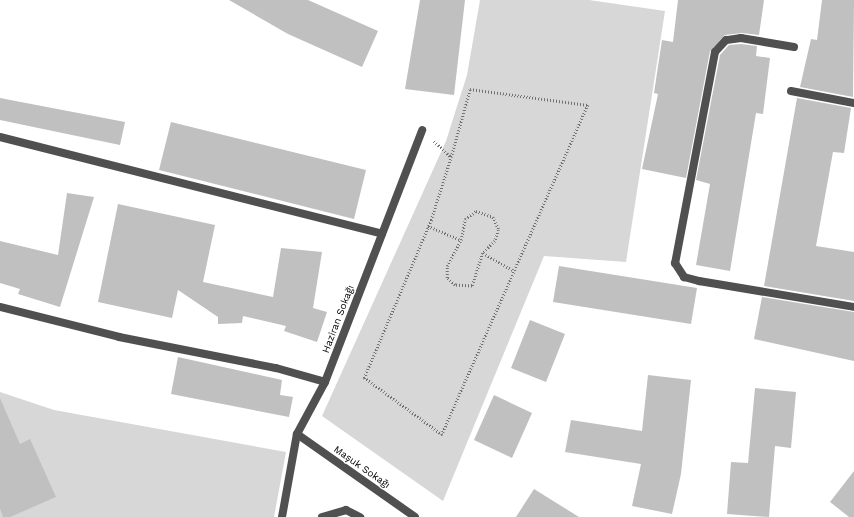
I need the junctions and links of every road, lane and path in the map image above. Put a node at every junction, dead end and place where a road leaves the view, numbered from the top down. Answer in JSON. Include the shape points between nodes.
{"nodes":[{"id":1,"x":794,"y":47,"type":"dead end"},
{"id":2,"x":791,"y":91,"type":"dead end"},
{"id":3,"x":854,"y":103,"type":"edge"},
{"id":4,"x":422,"y":130,"type":"joint"},
{"id":5,"x":0,"y":137,"type":"edge"},
{"id":6,"x":451,"y":157,"type":"junction"},
{"id":7,"x":428,"y":226,"type":"junction"},
{"id":8,"x":382,"y":234,"type":"junction"},
{"id":9,"x":461,"y":240,"type":"junction"},
{"id":10,"x":483,"y":253,"type":"junction"},
{"id":11,"x":513,"y":270,"type":"junction"},
{"id":12,"x":0,"y":307,"type":"edge"},
{"id":13,"x":854,"y":307,"type":"edge"},
{"id":14,"x":325,"y":382,"type":"junction"},
{"id":15,"x":297,"y":434,"type":"junction"},
{"id":16,"x":282,"y":517,"type":"edge"},
{"id":17,"x":322,"y":517,"type":"edge"},
{"id":18,"x":360,"y":517,"type":"edge"},
{"id":19,"x":415,"y":517,"type":"edge"}],
"edges":[{"from":1,"to":13,"type":"street","via":[[741,38],[726,40],[715,52],[675,263],[684,277],[699,282]]},
{"from":2,"to":3,"type":"street"},
{"from":4,"to":6,"type":"path"},
{"from":4,"to":8,"type":"street","name":"Haziran Sokağı"},
{"from":5,"to":8,"type":"street"},
{"from":6,"to":7,"type":"path"},
{"from":6,"to":11,"type":"path","via":[[470,89],[588,105]]},
{"from":7,"to":9,"type":"path"},
{"from":7,"to":11,"type":"path","via":[[364,378],[442,435]]},
{"from":8,"to":14,"type":"street","name":"Haziran Sokağı"},
{"from":9,"to":10,"type":"path","via":[[465,219],[476,211],[493,217],[499,230],[495,241]]},
{"from":9,"to":10,"type":"path","via":[[447,266],[447,278],[455,285],[472,286]]},
{"from":10,"to":11,"type":"path"},
{"from":12,"to":14,"type":"street","via":[[119,337],[276,368]]},
{"from":14,"to":15,"type":"street","name":"Haziran Sokağı"},
{"from":15,"to":16,"type":"street","name":"Haziran Sokağı"},
{"from":15,"to":19,"type":"street","name":"Maşuk Sokağı"},
{"from":17,"to":18,"type":"street","via":[[346,510]]}]}
